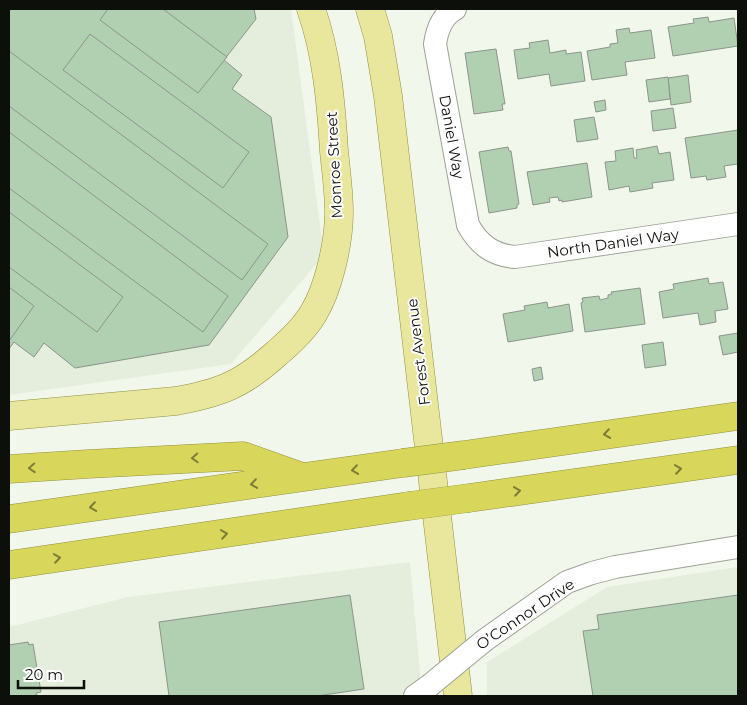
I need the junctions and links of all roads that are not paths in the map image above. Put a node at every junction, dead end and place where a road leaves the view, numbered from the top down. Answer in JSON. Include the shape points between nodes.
{"nodes":[{"id":1,"x":311,"y":9,"type":"edge"},
{"id":2,"x":370,"y":9,"type":"edge"},
{"id":3,"x":450,"y":13,"type":"edge"},
{"id":4,"x":738,"y":224,"type":"edge"},
{"id":5,"x":489,"y":249,"type":"joint"},
{"id":6,"x":9,"y":416,"type":"edge"},
{"id":7,"x":738,"y":416,"type":"edge"},
{"id":8,"x":738,"y":460,"type":"edge"},
{"id":9,"x":9,"y":469,"type":"edge"},
{"id":10,"x":303,"y":477,"type":"junction"},
{"id":11,"x":9,"y":519,"type":"edge"},
{"id":12,"x":738,"y":547,"type":"edge"},
{"id":13,"x":9,"y":565,"type":"edge"},
{"id":14,"x":422,"y":691,"type":"edge"},
{"id":15,"x":458,"y":696,"type":"edge"}],
"edges":[{"from":1,"to":6,"type":"main road","name":"Monroe Street","via":[[328,85],[339,213],[326,288],[313,315],[290,342],[247,378],[226,390],[176,401]]},
{"from":2,"to":15,"type":"main road","name":"Forest Avenue","via":[[388,96]]},
{"from":3,"to":5,"type":"street","name":"Daniel Way","via":[[436,35],[435,44],[468,226],[480,243]]},
{"from":4,"to":5,"type":"street","name":"North Daniel Way","via":[[515,257]]},
{"from":7,"to":10,"type":"highway","one_way":true,"bridge":true},
{"from":13,"to":8,"type":"highway","one_way":true,"bridge":true},
{"from":10,"to":9,"type":"highway","one_way":true,"via":[[243,456]]},
{"from":10,"to":11,"type":"highway","one_way":true},
{"from":12,"to":14,"type":"street","name":"O’Connor Drive","bridge":true,"via":[[615,567],[567,582],[485,640]]}]}
